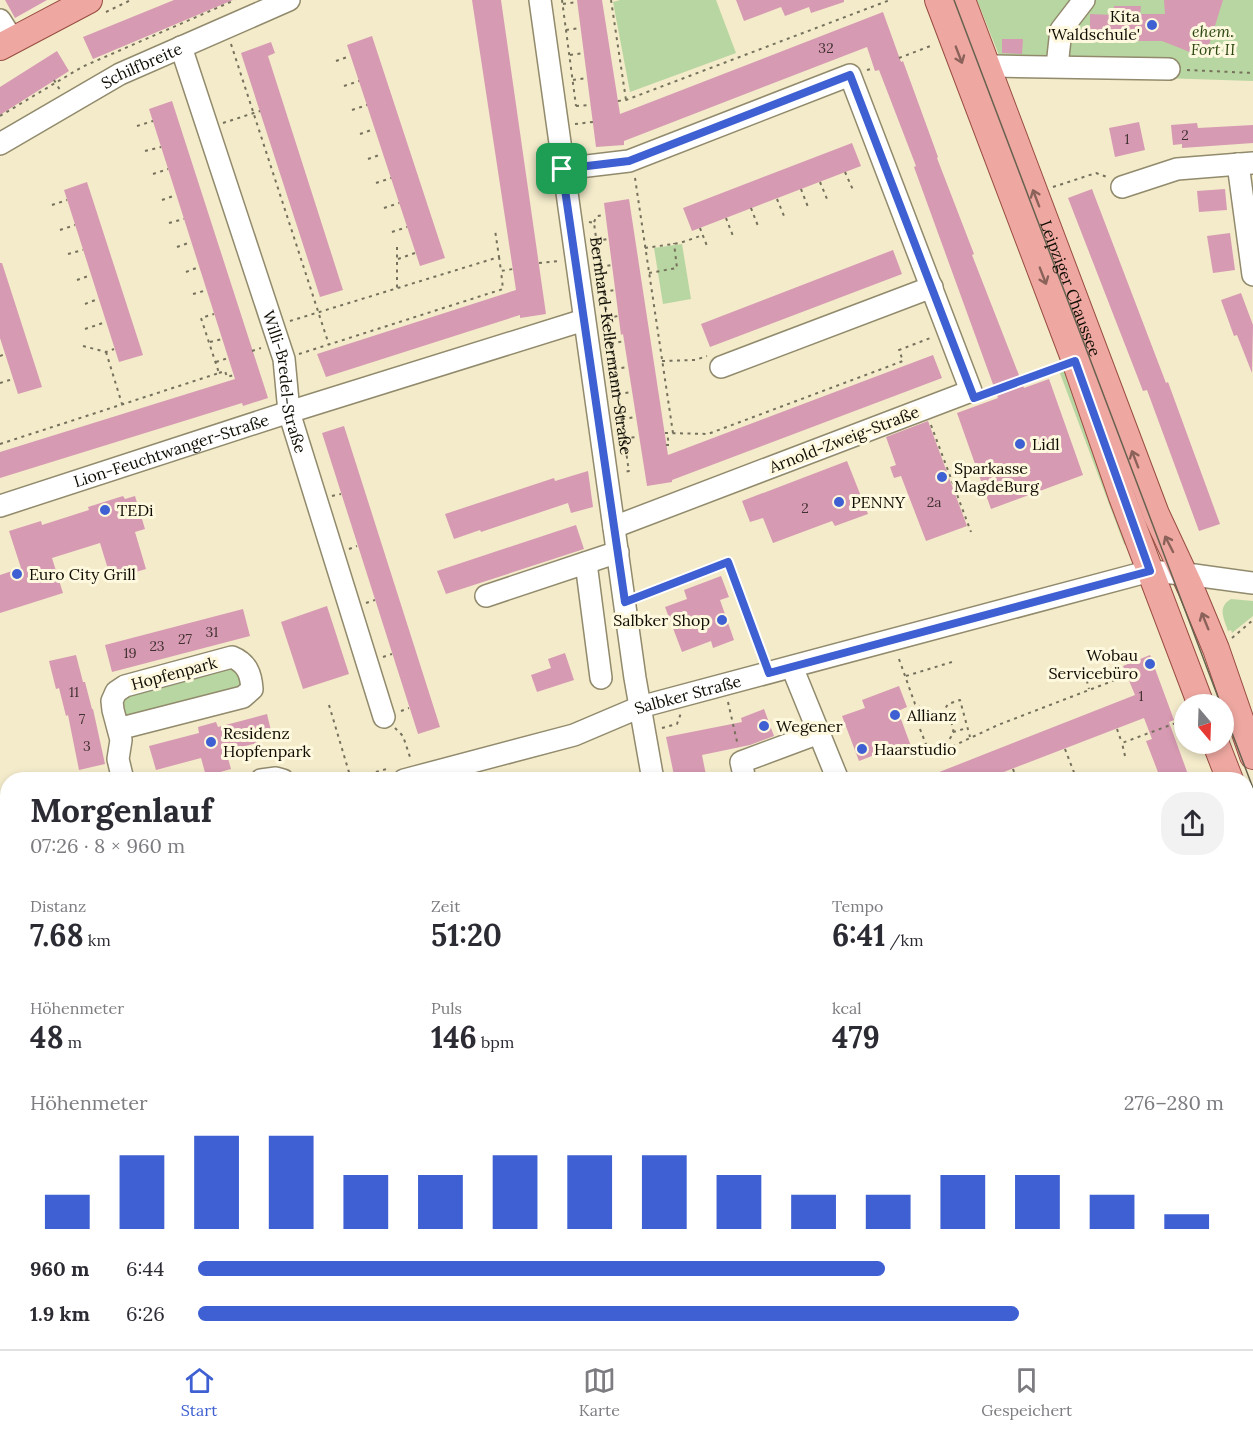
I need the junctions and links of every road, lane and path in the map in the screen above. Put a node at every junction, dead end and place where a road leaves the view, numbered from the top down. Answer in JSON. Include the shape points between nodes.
{"nodes":[{"id":1,"x":89,"y":0,"type":"edge"},
{"id":2,"x":235,"y":0,"type":"edge"},
{"id":3,"x":289,"y":0,"type":"edge"},
{"id":4,"x":540,"y":0,"type":"edge"},
{"id":5,"x":562,"y":0,"type":"edge"},
{"id":6,"x":611,"y":0,"type":"edge"},
{"id":7,"x":890,"y":0,"type":"edge"},
{"id":8,"x":938,"y":0,"type":"edge"},
{"id":9,"x":962,"y":0,"type":"edge"},
{"id":10,"x":1084,"y":0,"type":"edge"},
{"id":11,"x":577,"y":2,"type":"dead end"},
{"id":12,"x":563,"y":4,"type":"junction"},
{"id":13,"x":226,"y":27,"type":"junction"},
{"id":14,"x":580,"y":28,"type":"dead end"},
{"id":15,"x":566,"y":30,"type":"junction"},
{"id":16,"x":4,"y":36,"type":"edge"},
{"id":17,"x":933,"y":45,"type":"dead end"},
{"id":18,"x":181,"y":47,"type":"junction"},
{"id":19,"x":584,"y":53,"type":"dead end"},
{"id":20,"x":570,"y":55,"type":"junction"},
{"id":21,"x":350,"y":56,"type":"dead end"},
{"id":22,"x":900,"y":58,"type":"dead end"},
{"id":23,"x":336,"y":61,"type":"dead end"},
{"id":24,"x":1057,"y":66,"type":"junction"},
{"id":25,"x":987,"y":69,"type":"junction"},
{"id":26,"x":1169,"y":69,"type":"joint"},
{"id":27,"x":1253,"y":73,"type":"edge"},
{"id":28,"x":587,"y":78,"type":"dead end"},
{"id":29,"x":573,"y":80,"type":"junction"},
{"id":30,"x":55,"y":81,"type":"junction"},
{"id":31,"x":359,"y":81,"type":"dead end"},
{"id":32,"x":344,"y":86,"type":"dead end"},
{"id":33,"x":253,"y":87,"type":"dead end"},
{"id":34,"x":246,"y":90,"type":"junction"},
{"id":35,"x":63,"y":95,"type":"dead end"},
{"id":36,"x":626,"y":100,"type":"junction"},
{"id":37,"x":618,"y":101,"type":"dead end"},
{"id":38,"x":366,"y":105,"type":"dead end"},
{"id":39,"x":576,"y":106,"type":"dead end"},
{"id":40,"x":352,"y":110,"type":"dead end"},
{"id":41,"x":260,"y":111,"type":"dead end"},
{"id":42,"x":254,"y":113,"type":"junction"},
{"id":43,"x":0,"y":116,"type":"edge"},
{"id":44,"x":153,"y":121,"type":"dead end"},
{"id":45,"x":137,"y":126,"type":"dead end"},
{"id":46,"x":208,"y":128,"type":"junction"},
{"id":47,"x":374,"y":129,"type":"dead end"},
{"id":48,"x":360,"y":134,"type":"dead end"},
{"id":49,"x":268,"y":136,"type":"dead end"},
{"id":50,"x":262,"y":138,"type":"junction"},
{"id":51,"x":0,"y":144,"type":"edge"},
{"id":52,"x":161,"y":147,"type":"dead end"},
{"id":53,"x":145,"y":151,"type":"dead end"},
{"id":54,"x":382,"y":154,"type":"dead end"},
{"id":55,"x":368,"y":159,"type":"dead end"},
{"id":56,"x":632,"y":160,"type":"junction"},
{"id":57,"x":276,"y":161,"type":"dead end"},
{"id":58,"x":270,"y":164,"type":"junction"},
{"id":59,"x":1246,"y":164,"type":"edge"},
{"id":60,"x":168,"y":169,"type":"dead end"},
{"id":61,"x":562,"y":169,"type":"junction"},
{"id":62,"x":845,"y":172,"type":"dead end"},
{"id":63,"x":153,"y":174,"type":"dead end"},
{"id":64,"x":391,"y":178,"type":"dead end"},
{"id":65,"x":820,"y":182,"type":"dead end"},
{"id":66,"x":376,"y":183,"type":"dead end"},
{"id":67,"x":284,"y":185,"type":"dead end"},
{"id":68,"x":278,"y":187,"type":"junction"},
{"id":69,"x":1122,"y":187,"type":"joint"},
{"id":70,"x":801,"y":189,"type":"dead end"},
{"id":71,"x":853,"y":190,"type":"dead end"},
{"id":72,"x":1035,"y":193,"type":"junction"},
{"id":73,"x":176,"y":195,"type":"dead end"},
{"id":74,"x":777,"y":198,"type":"dead end"},
{"id":75,"x":827,"y":199,"type":"dead end"},
{"id":76,"x":67,"y":200,"type":"dead end"},
{"id":77,"x":162,"y":200,"type":"dead end"},
{"id":78,"x":399,"y":203,"type":"dead end"},
{"id":79,"x":52,"y":205,"type":"dead end"},
{"id":80,"x":808,"y":207,"type":"dead end"},
{"id":81,"x":384,"y":208,"type":"dead end"},
{"id":82,"x":751,"y":208,"type":"dead end"},
{"id":83,"x":292,"y":210,"type":"dead end"},
{"id":84,"x":286,"y":212,"type":"junction"},
{"id":85,"x":605,"y":215,"type":"dead end"},
{"id":86,"x":783,"y":216,"type":"dead end"},
{"id":87,"x":569,"y":217,"type":"junction"},
{"id":88,"x":726,"y":218,"type":"dead end"},
{"id":89,"x":184,"y":219,"type":"dead end"},
{"id":90,"x":594,"y":223,"type":"junction"},
{"id":91,"x":169,"y":224,"type":"dead end"},
{"id":92,"x":75,"y":225,"type":"dead end"},
{"id":93,"x":758,"y":226,"type":"dead end"},
{"id":94,"x":406,"y":227,"type":"dead end"},
{"id":95,"x":700,"y":228,"type":"dead end"},
{"id":96,"x":60,"y":230,"type":"dead end"},
{"id":97,"x":495,"y":230,"type":"dead end"},
{"id":98,"x":392,"y":232,"type":"dead end"},
{"id":99,"x":300,"y":234,"type":"dead end"},
{"id":100,"x":703,"y":235,"type":"junction"},
{"id":101,"x":294,"y":236,"type":"junction"},
{"id":102,"x":733,"y":236,"type":"dead end"},
{"id":103,"x":608,"y":239,"type":"dead end"},
{"id":104,"x":596,"y":241,"type":"junction"},
{"id":105,"x":191,"y":242,"type":"dead end"},
{"id":106,"x":674,"y":243,"type":"junction"},
{"id":107,"x":707,"y":246,"type":"dead end"},
{"id":108,"x":177,"y":247,"type":"dead end"},
{"id":109,"x":397,"y":247,"type":"dead end"},
{"id":110,"x":645,"y":248,"type":"junction"},
{"id":111,"x":83,"y":250,"type":"dead end"},
{"id":112,"x":415,"y":253,"type":"dead end"},
{"id":113,"x":68,"y":254,"type":"dead end"},
{"id":114,"x":499,"y":257,"type":"junction"},
{"id":115,"x":308,"y":258,"type":"dead end"},
{"id":116,"x":397,"y":259,"type":"junction"},
{"id":117,"x":575,"y":259,"type":"junction"},
{"id":118,"x":302,"y":260,"type":"junction"},
{"id":119,"x":539,"y":263,"type":"dead end"},
{"id":120,"x":612,"y":265,"type":"dead end"},
{"id":121,"x":199,"y":267,"type":"dead end"},
{"id":122,"x":600,"y":267,"type":"junction"},
{"id":123,"x":513,"y":269,"type":"dead end"},
{"id":124,"x":186,"y":272,"type":"dead end"},
{"id":125,"x":501,"y":272,"type":"junction"},
{"id":126,"x":649,"y":273,"type":"junction"},
{"id":127,"x":91,"y":275,"type":"dead end"},
{"id":128,"x":1253,"y":275,"type":"edge"},
{"id":129,"x":77,"y":280,"type":"dead end"},
{"id":130,"x":316,"y":283,"type":"dead end"},
{"id":131,"x":310,"y":285,"type":"junction"},
{"id":132,"x":932,"y":287,"type":"junction"},
{"id":133,"x":397,"y":288,"type":"junction"},
{"id":134,"x":207,"y":290,"type":"dead end"},
{"id":135,"x":615,"y":290,"type":"dead end"},
{"id":136,"x":603,"y":292,"type":"junction"},
{"id":137,"x":193,"y":294,"type":"dead end"},
{"id":138,"x":98,"y":299,"type":"dead end"},
{"id":139,"x":85,"y":304,"type":"dead end"},
{"id":140,"x":319,"y":312,"type":"junction"},
{"id":141,"x":214,"y":314,"type":"dead end"},
{"id":142,"x":618,"y":316,"type":"dead end"},
{"id":143,"x":607,"y":318,"type":"junction"},
{"id":144,"x":584,"y":320,"type":"junction"},
{"id":145,"x":106,"y":322,"type":"dead end"},
{"id":146,"x":273,"y":325,"type":"junction"},
{"id":147,"x":85,"y":329,"type":"dead end"},
{"id":148,"x":949,"y":332,"type":"junction"},
{"id":149,"x":222,"y":339,"type":"dead end"},
{"id":150,"x":624,"y":341,"type":"dead end"},
{"id":151,"x":209,"y":343,"type":"junction"},
{"id":152,"x":611,"y":344,"type":"junction"},
{"id":153,"x":329,"y":345,"type":"junction"},
{"id":154,"x":83,"y":346,"type":"dead end"},
{"id":155,"x":114,"y":349,"type":"dead end"},
{"id":156,"x":106,"y":352,"type":"junction"},
{"id":157,"x":5,"y":354,"type":"dead end"},
{"id":158,"x":0,"y":356,"type":"edge"},
{"id":159,"x":228,"y":358,"type":"dead end"},
{"id":160,"x":284,"y":359,"type":"junction"},
{"id":161,"x":662,"y":361,"type":"junction"},
{"id":162,"x":1075,"y":361,"type":"junction"},
{"id":163,"x":216,"y":362,"type":"junction"},
{"id":164,"x":712,"y":362,"type":"joint"},
{"id":165,"x":628,"y":367,"type":"dead end"},
{"id":166,"x":614,"y":369,"type":"junction"},
{"id":167,"x":219,"y":372,"type":"junction"},
{"id":168,"x":234,"y":375,"type":"dead end"},
{"id":169,"x":13,"y":379,"type":"dead end"},
{"id":170,"x":0,"y":383,"type":"edge"},
{"id":171,"x":971,"y":391,"type":"junction"},
{"id":172,"x":632,"y":392,"type":"dead end"},
{"id":173,"x":618,"y":394,"type":"junction"},
{"id":174,"x":122,"y":404,"type":"junction"},
{"id":175,"x":290,"y":412,"type":"junction"},
{"id":176,"x":636,"y":417,"type":"dead end"},
{"id":177,"x":622,"y":419,"type":"junction"},
{"id":178,"x":930,"y":423,"type":"dead end"},
{"id":179,"x":673,"y":433,"type":"junction"},
{"id":180,"x":639,"y":436,"type":"dead end"},
{"id":181,"x":624,"y":438,"type":"junction"},
{"id":182,"x":0,"y":444,"type":"edge"},
{"id":183,"x":666,"y":446,"type":"dead end"},
{"id":184,"x":607,"y":474,"type":"junction"},
{"id":185,"x":0,"y":506,"type":"edge"},
{"id":186,"x":614,"y":527,"type":"junction"},
{"id":187,"x":971,"y":532,"type":"dead end"},
{"id":188,"x":618,"y":552,"type":"junction"},
{"id":189,"x":586,"y":563,"type":"junction"},
{"id":190,"x":1150,"y":571,"type":"junction"},
{"id":191,"x":1184,"y":574,"type":"junction"},
{"id":192,"x":1253,"y":583,"type":"edge"},
{"id":193,"x":486,"y":596,"type":"dead end"},
{"id":194,"x":625,"y":602,"type":"junction"},
{"id":195,"x":1253,"y":620,"type":"edge"},
{"id":196,"x":1228,"y":642,"type":"dead end"},
{"id":197,"x":899,"y":659,"type":"dead end"},
{"id":198,"x":952,"y":662,"type":"dead end"},
{"id":199,"x":1083,"y":666,"type":"dead end"},
{"id":200,"x":792,"y":667,"type":"junction"},
{"id":201,"x":769,"y":673,"type":"junction"},
{"id":202,"x":905,"y":677,"type":"junction"},
{"id":203,"x":1123,"y":677,"type":"dead end"},
{"id":204,"x":601,"y":678,"type":"dead end"},
{"id":205,"x":1089,"y":690,"type":"junction"},
{"id":206,"x":1187,"y":694,"type":"edge"},
{"id":207,"x":727,"y":696,"type":"dead end"},
{"id":208,"x":329,"y":705,"type":"dead end"},
{"id":209,"x":640,"y":707,"type":"junction"},
{"id":210,"x":679,"y":708,"type":"dead end"},
{"id":211,"x":942,"y":714,"type":"junction"},
{"id":212,"x":384,"y":717,"type":"dead end"},
{"id":213,"x":1174,"y":720,"type":"edge"},
{"id":214,"x":661,"y":728,"type":"dead end"},
{"id":215,"x":118,"y":729,"type":"junction"},
{"id":216,"x":920,"y":729,"type":"dead end"},
{"id":217,"x":968,"y":729,"type":"junction"},
{"id":218,"x":1117,"y":729,"type":"dead end"},
{"id":219,"x":953,"y":732,"type":"junction"},
{"id":220,"x":819,"y":734,"type":"junction"},
{"id":221,"x":403,"y":736,"type":"dead end"},
{"id":222,"x":970,"y":739,"type":"junction"},
{"id":223,"x":1122,"y":743,"type":"junction"},
{"id":224,"x":1065,"y":749,"type":"dead end"},
{"id":225,"x":939,"y":750,"type":"junction"},
{"id":226,"x":929,"y":753,"type":"junction"},
{"id":227,"x":1220,"y":754,"type":"edge"},
{"id":228,"x":1125,"y":756,"type":"dead end"},
{"id":229,"x":1253,"y":756,"type":"edge"},
{"id":230,"x":920,"y":757,"type":"dead end"},
{"id":231,"x":1013,"y":769,"type":"dead end"},
{"id":232,"x":408,"y":771,"type":"edge"},
{"id":233,"x":743,"y":771,"type":"edge"},
{"id":234,"x":120,"y":772,"type":"edge"},
{"id":235,"x":349,"y":772,"type":"edge"},
{"id":236,"x":652,"y":772,"type":"edge"},
{"id":237,"x":835,"y":772,"type":"edge"},
{"id":238,"x":1014,"y":772,"type":"edge"},
{"id":239,"x":1074,"y":772,"type":"edge"},
{"id":240,"x":1227,"y":772,"type":"edge"}],
"edges":[{"from":1,"to":16,"type":"main road"},
{"from":2,"to":30,"type":"path"},
{"from":3,"to":13,"type":"street","name":"Schilfbreite"},
{"from":4,"to":61,"type":"street","name":"Bernhard-Kellermann-Straße"},
{"from":5,"to":12,"type":"path"},
{"from":6,"to":36,"type":"path"},
{"from":7,"to":36,"type":"path"},
{"from":8,"to":162,"type":"main road","name":"Leipziger Chaussee","one_way":true},
{"from":9,"to":25,"type":"main road","name":"Leipziger Chaussee"},
{"from":10,"to":24,"type":"street","via":[[1061,30]]},
{"from":11,"to":12,"type":"path"},
{"from":12,"to":15,"type":"path"},
{"from":13,"to":18,"type":"street","name":"Schilfbreite"},
{"from":13,"to":34,"type":"path"},
{"from":14,"to":15,"type":"path"},
{"from":15,"to":20,"type":"path"},
{"from":17,"to":22,"type":"path"},
{"from":18,"to":46,"type":"street","name":"Willi-Bredel-Straße"},
{"from":18,"to":51,"type":"street","name":"Schilfbreite","via":[[120,74]]},
{"from":19,"to":20,"type":"path"},
{"from":20,"to":29,"type":"path"},
{"from":21,"to":23,"type":"path"},
{"from":24,"to":25,"type":"street"},
{"from":24,"to":26,"type":"street"},
{"from":25,"to":72,"type":"main road","name":"Leipziger Chaussee"},
{"from":26,"to":27,"type":"path"},
{"from":28,"to":29,"type":"path"},
{"from":29,"to":39,"type":"path"},
{"from":30,"to":35,"type":"path"},
{"from":30,"to":43,"type":"path"},
{"from":31,"to":32,"type":"path"},
{"from":33,"to":34,"type":"path"},
{"from":34,"to":42,"type":"path"},
{"from":36,"to":37,"type":"path"},
{"from":38,"to":40,"type":"path"},
{"from":41,"to":42,"type":"path"},
{"from":42,"to":46,"type":"path"},
{"from":42,"to":50,"type":"path"},
{"from":44,"to":45,"type":"path"},
{"from":46,"to":146,"type":"street","name":"Willi-Bredel-Straße"},
{"from":47,"to":48,"type":"path"},
{"from":49,"to":50,"type":"path"},
{"from":50,"to":58,"type":"path"},
{"from":52,"to":53,"type":"path"},
{"from":54,"to":55,"type":"path"},
{"from":56,"to":61,"type":"street"},
{"from":56,"to":110,"type":"path"},
{"from":56,"to":132,"type":"street","via":[[850,75]]},
{"from":57,"to":58,"type":"path"},
{"from":58,"to":68,"type":"path"},
{"from":59,"to":69,"type":"street","via":[[1177,169]]},
{"from":59,"to":128,"type":"street"},
{"from":60,"to":63,"type":"path"},
{"from":61,"to":87,"type":"street","name":"Bernhard-Kellermann-Straße"},
{"from":62,"to":71,"type":"path"},
{"from":64,"to":66,"type":"path"},
{"from":65,"to":75,"type":"path"},
{"from":67,"to":68,"type":"path"},
{"from":68,"to":84,"type":"path"},
{"from":69,"to":72,"type":"path","via":[[1096,173]]},
{"from":70,"to":80,"type":"path"},
{"from":191,"to":72,"type":"main road","name":"Leipziger Chaussee","one_way":true,"via":[[1156,514]]},
{"from":73,"to":77,"type":"path"},
{"from":74,"to":86,"type":"path"},
{"from":76,"to":79,"type":"path"},
{"from":78,"to":81,"type":"path"},
{"from":82,"to":93,"type":"path"},
{"from":83,"to":84,"type":"path"},
{"from":84,"to":101,"type":"path"},
{"from":85,"to":90,"type":"path","via":[[597,216]]},
{"from":87,"to":90,"type":"path","name":"Bernhard-Kellermann-Straße"},
{"from":87,"to":117,"type":"street","name":"Bernhard-Kellermann-Straße"},
{"from":88,"to":102,"type":"path"},
{"from":89,"to":91,"type":"path"},
{"from":90,"to":104,"type":"path","name":"Bernhard-Kellermann-Straße"},
{"from":92,"to":96,"type":"path"},
{"from":94,"to":98,"type":"path"},
{"from":95,"to":100,"type":"path"},
{"from":97,"to":114,"type":"path"},
{"from":99,"to":101,"type":"path"},
{"from":100,"to":106,"type":"path"},
{"from":100,"to":107,"type":"path"},
{"from":101,"to":118,"type":"path"},
{"from":103,"to":104,"type":"path"},
{"from":104,"to":122,"type":"path","name":"Bernhard-Kellermann-Straße"},
{"from":105,"to":108,"type":"path"},
{"from":106,"to":110,"type":"path"},
{"from":106,"to":126,"type":"path","via":[[678,268]]},
{"from":109,"to":116,"type":"path"},
{"from":110,"to":126,"type":"path"},
{"from":111,"to":113,"type":"path"},
{"from":112,"to":116,"type":"path"},
{"from":114,"to":125,"type":"path"},
{"from":114,"to":133,"type":"path"},
{"from":115,"to":118,"type":"path"},
{"from":116,"to":133,"type":"path"},
{"from":117,"to":119,"type":"path"},
{"from":117,"to":144,"type":"street","name":"Bernhard-Kellermann-Straße"},
{"from":118,"to":131,"type":"path"},
{"from":120,"to":122,"type":"path"},
{"from":121,"to":124,"type":"path"},
{"from":122,"to":136,"type":"path","name":"Bernhard-Kellermann-Straße"},
{"from":123,"to":125,"type":"path"},
{"from":125,"to":153,"type":"path","via":[[503,289]]},
{"from":126,"to":161,"type":"path"},
{"from":127,"to":129,"type":"path"},
{"from":130,"to":131,"type":"path"},
{"from":131,"to":140,"type":"path"},
{"from":132,"to":148,"type":"street"},
{"from":132,"to":164,"type":"street"},
{"from":133,"to":140,"type":"path"},
{"from":134,"to":137,"type":"path"},
{"from":135,"to":136,"type":"path"},
{"from":136,"to":143,"type":"path","name":"Bernhard-Kellermann-Straße"},
{"from":138,"to":139,"type":"path"},
{"from":140,"to":146,"type":"path"},
{"from":140,"to":153,"type":"path"},
{"from":141,"to":151,"type":"path","via":[[201,318]]},
{"from":142,"to":143,"type":"path"},
{"from":143,"to":152,"type":"path","name":"Bernhard-Kellermann-Straße"},
{"from":144,"to":175,"type":"street","name":"Lion-Feuchtwanger-Straße"},
{"from":144,"to":184,"type":"street","name":"Bernhard-Kellermann-Straße"},
{"from":145,"to":147,"type":"path"},
{"from":146,"to":160,"type":"street","name":"Willi-Bredel-Straße"},
{"from":148,"to":171,"type":"street"},
{"from":148,"to":179,"type":"path","via":[[899,350],[903,361],[708,434]]},
{"from":149,"to":151,"type":"path"},
{"from":150,"to":152,"type":"path"},
{"from":151,"to":163,"type":"path"},
{"from":152,"to":166,"type":"path","name":"Bernhard-Kellermann-Straße"},
{"from":153,"to":160,"type":"path"},
{"from":154,"to":156,"type":"path"},
{"from":155,"to":156,"type":"path"},
{"from":156,"to":174,"type":"path"},
{"from":157,"to":158,"type":"path"},
{"from":159,"to":163,"type":"path"},
{"from":160,"to":175,"type":"street","name":"Willi-Bredel-Straße"},
{"from":161,"to":164,"type":"path"},
{"from":161,"to":179,"type":"path"},
{"from":162,"to":171,"type":"path","via":[[974,398]]},
{"from":162,"to":190,"type":"main road","name":"Leipziger Chaussee"},
{"from":163,"to":167,"type":"path"},
{"from":165,"to":166,"type":"path"},
{"from":166,"to":173,"type":"path","name":"Bernhard-Kellermann-Straße"},
{"from":167,"to":168,"type":"path","via":[[225,371],[227,377]]},
{"from":167,"to":174,"type":"path"},
{"from":169,"to":170,"type":"path"},
{"from":171,"to":186,"type":"street","name":"Arnold-Zweig-Straße"},
{"from":172,"to":173,"type":"path"},
{"from":173,"to":177,"type":"path","name":"Bernhard-Kellermann-Straße"},
{"from":174,"to":182,"type":"path"},
{"from":175,"to":185,"type":"street","name":"Lion-Feuchtwanger-Straße"},
{"from":175,"to":212,"type":"street","name":"Willi-Bredel-Straße"},
{"from":176,"to":177,"type":"path"},
{"from":177,"to":181,"type":"path","name":"Bernhard-Kellermann-Straße"},
{"from":178,"to":187,"type":"path"},
{"from":179,"to":183,"type":"path","via":[[666,433]]},
{"from":180,"to":181,"type":"path"},
{"from":181,"to":184,"type":"path","name":"Bernhard-Kellermann-Straße","via":[[629,471]]},
{"from":184,"to":186,"type":"street","name":"Bernhard-Kellermann-Straße"},
{"from":186,"to":188,"type":"street","name":"Bernhard-Kellermann-Straße"},
{"from":188,"to":189,"type":"street"},
{"from":188,"to":194,"type":"street","name":"Bernhard-Kellermann-Straße"},
{"from":189,"to":193,"type":"street"},
{"from":189,"to":204,"type":"street"},
{"from":190,"to":191,"type":"street","name":"Salbker Straße"},
{"from":190,"to":200,"type":"street","name":"Salbker Straße"},
{"from":190,"to":206,"type":"main road","name":"Leipziger Chaussee"},
{"from":191,"to":192,"type":"street","name":"Salbker Straße"},
{"from":229,"to":191,"type":"main road","name":"Leipziger Chaussee","one_way":true,"via":[[1224,669]]},
{"from":194,"to":201,"type":"path","via":[[728,562]]},
{"from":194,"to":209,"type":"street","name":"Bernhard-Kellermann-Straße"},
{"from":195,"to":196,"type":"path"},
{"from":197,"to":202,"type":"path"},
{"from":198,"to":202,"type":"path"},
{"from":199,"to":205,"type":"path"},
{"from":200,"to":201,"type":"street","name":"Salbker Straße"},
{"from":200,"to":220,"type":"street"},
{"from":201,"to":209,"type":"street","name":"Salbker Straße"},
{"from":202,"to":211,"type":"path","via":[[915,705],[933,715]]},
{"from":203,"to":205,"type":"path"},
{"from":205,"to":222,"type":"path"},
{"from":207,"to":233,"type":"path"},
{"from":208,"to":235,"type":"path"},
{"from":209,"to":232,"type":"street","name":"Salbker Straße","via":[[574,735]]},
{"from":209,"to":236,"type":"street","name":"Bernhard-Kellermann-Straße"},
{"from":210,"to":214,"type":"path","name":"Salbker Straße","via":[[677,724]]},
{"from":211,"to":217,"type":"path","via":[[948,704],[960,700]]},
{"from":211,"to":219,"type":"path"},
{"from":213,"to":223,"type":"path"},
{"from":215,"to":215,"type":"street","name":"Hopfenpark","via":[[112,701],[125,686],[232,657],[242,661],[252,677],[252,689],[243,696]]},
{"from":215,"to":234,"type":"street","name":"Hopfenpark"},
{"from":216,"to":226,"type":"path"},
{"from":217,"to":219,"type":"path"},
{"from":217,"to":222,"type":"path"},
{"from":218,"to":223,"type":"path"},
{"from":219,"to":225,"type":"path"},
{"from":220,"to":233,"type":"street"},
{"from":220,"to":237,"type":"street"},
{"from":221,"to":232,"type":"path"},
{"from":222,"to":225,"type":"path"},
{"from":223,"to":228,"type":"path"},
{"from":224,"to":239,"type":"path"},
{"from":225,"to":226,"type":"path"},
{"from":226,"to":230,"type":"path"},
{"from":227,"to":240,"type":"main road"},
{"from":231,"to":238,"type":"path"}]}
